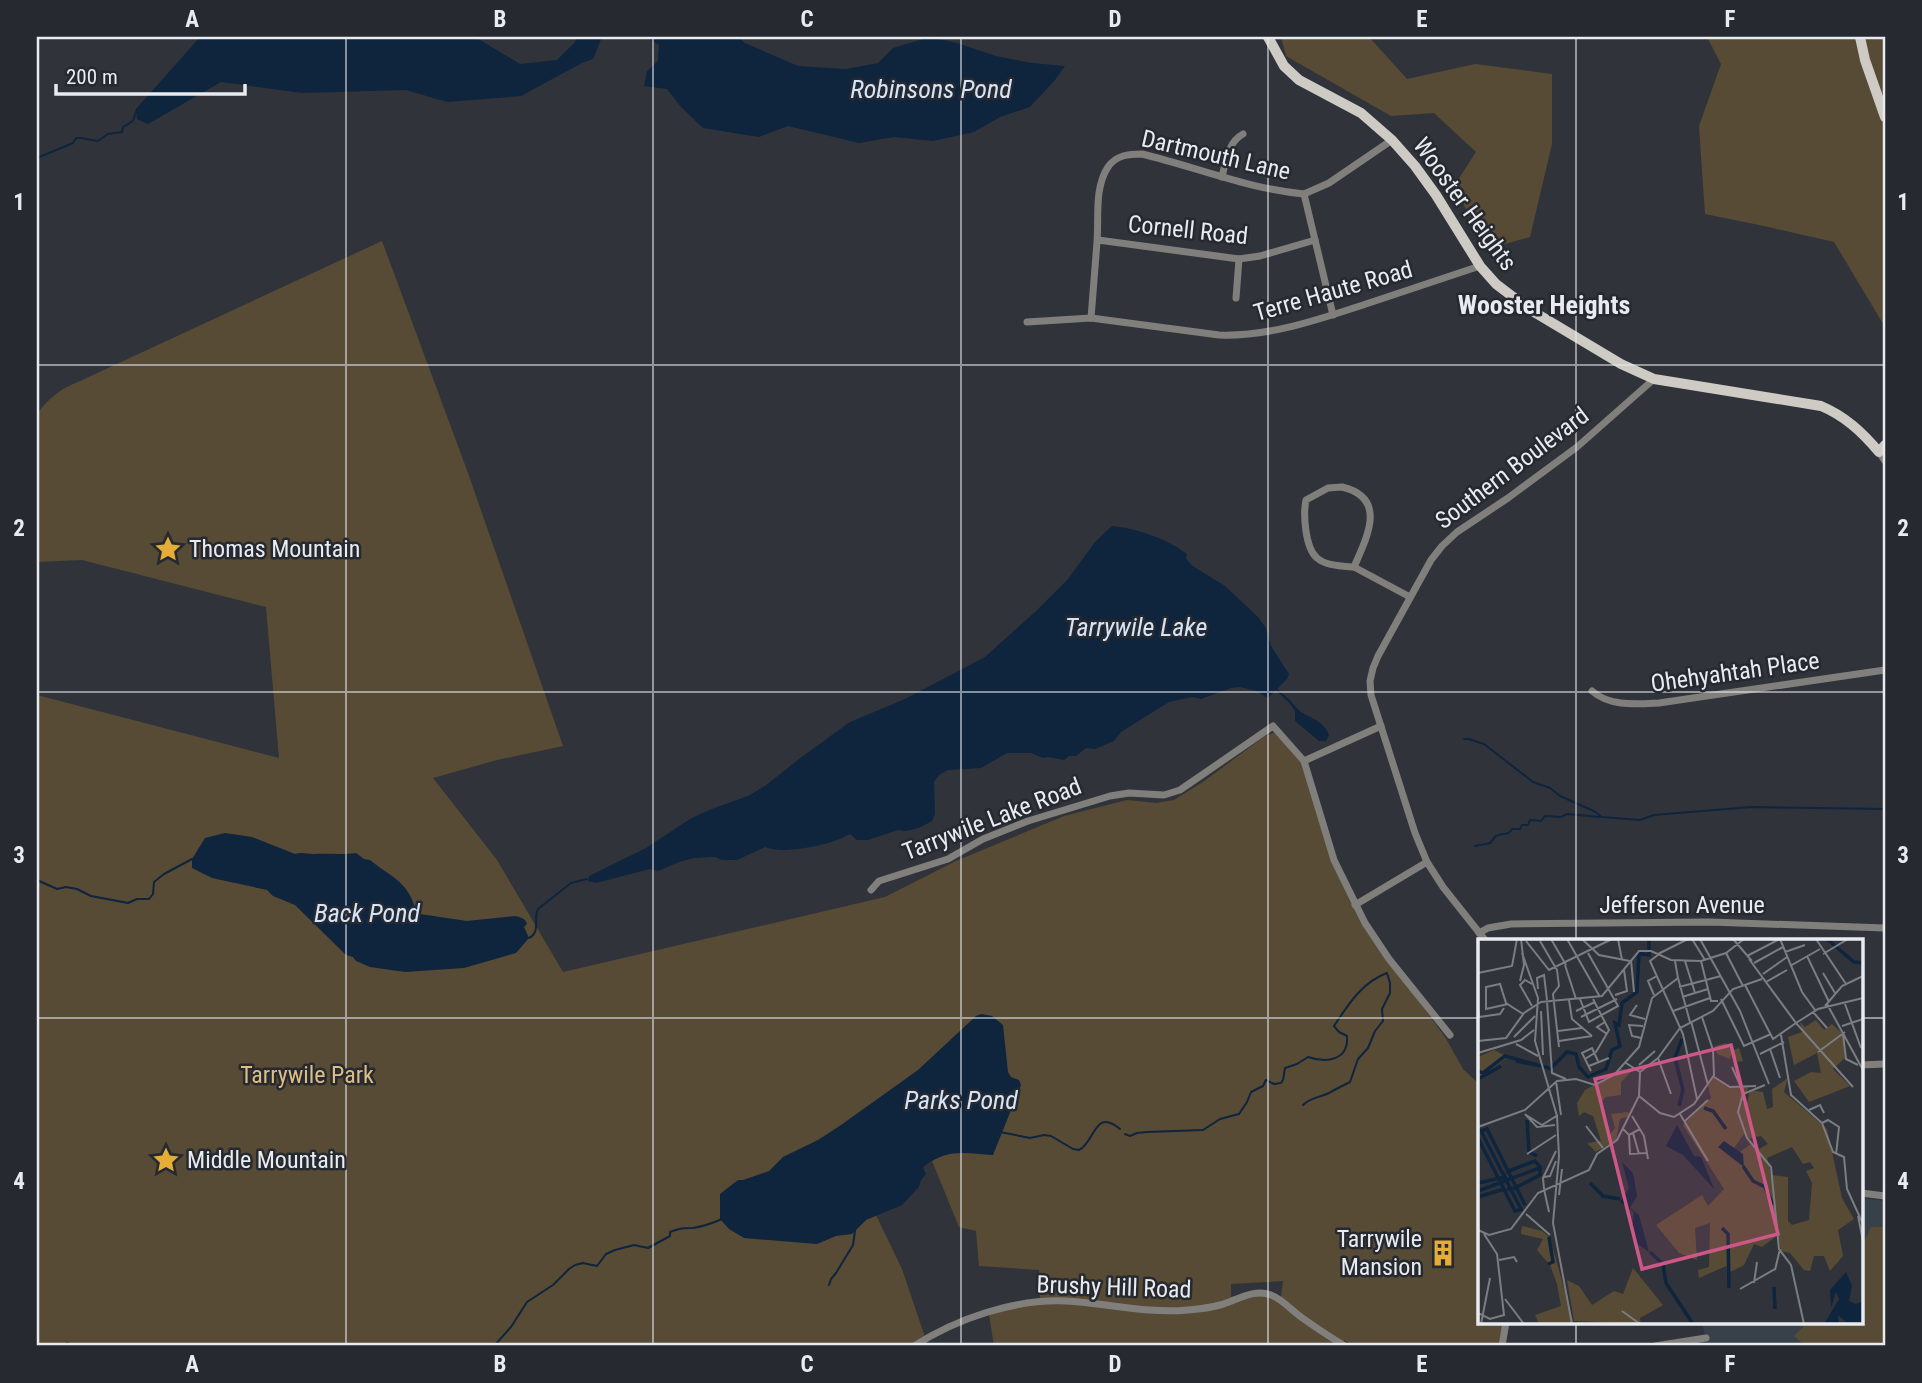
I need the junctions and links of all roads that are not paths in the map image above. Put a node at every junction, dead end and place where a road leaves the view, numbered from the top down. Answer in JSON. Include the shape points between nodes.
{"nodes":[{"id":1,"x":1269,"y":37,"type":"edge"},
{"id":2,"x":1860,"y":37,"type":"edge"},
{"id":3,"x":1885,"y":117,"type":"edge"},
{"id":4,"x":1243,"y":134,"type":"dead end"},
{"id":5,"x":1392,"y":140,"type":"junction"},
{"id":6,"x":1222,"y":177,"type":"junction"},
{"id":7,"x":1304,"y":194,"type":"junction"},
{"id":8,"x":1098,"y":240,"type":"junction"},
{"id":9,"x":1315,"y":240,"type":"junction"},
{"id":10,"x":1239,"y":259,"type":"junction"},
{"id":11,"x":1480,"y":266,"type":"junction"},
{"id":12,"x":1236,"y":298,"type":"dead end"},
{"id":13,"x":1333,"y":315,"type":"junction"},
{"id":14,"x":1091,"y":318,"type":"junction"},
{"id":15,"x":1027,"y":321,"type":"dead end"},
{"id":16,"x":1654,"y":379,"type":"junction"},
{"id":17,"x":1882,"y":449,"type":"edge"},
{"id":18,"x":1885,"y":461,"type":"edge"},
{"id":19,"x":1354,"y":567,"type":"junction"},
{"id":20,"x":1410,"y":597,"type":"junction"},
{"id":21,"x":1885,"y":670,"type":"edge"},
{"id":22,"x":1592,"y":691,"type":"dead end"},
{"id":23,"x":1381,"y":726,"type":"junction"},
{"id":24,"x":1304,"y":761,"type":"junction"},
{"id":25,"x":1427,"y":862,"type":"junction"},
{"id":26,"x":871,"y":890,"type":"dead end"},
{"id":27,"x":1355,"y":905,"type":"junction"},
{"id":28,"x":1885,"y":928,"type":"edge"},
{"id":29,"x":1482,"y":937,"type":"edge"},
{"id":30,"x":1450,"y":1035,"type":"dead end"},
{"id":31,"x":1885,"y":1064,"type":"edge"},
{"id":32,"x":1862,"y":1065,"type":"edge"},
{"id":33,"x":1862,"y":1193,"type":"edge"},
{"id":34,"x":1885,"y":1196,"type":"edge"},
{"id":35,"x":1506,"y":1324,"type":"edge"},
{"id":36,"x":1706,"y":1338,"type":"dead end"},
{"id":37,"x":914,"y":1346,"type":"edge"},
{"id":38,"x":1345,"y":1346,"type":"edge"},
{"id":39,"x":1502,"y":1346,"type":"edge"},
{"id":40,"x":1656,"y":1346,"type":"edge"}],
"edges":[{"from":1,"to":5,"type":"main road","name":"Wooster Heights","via":[[1284,66],[1299,80],[1361,113]]},
{"from":2,"to":3,"type":"main road"},
{"from":4,"to":6,"type":"street","via":[[1232,144]]},
{"from":5,"to":7,"type":"street","via":[[1329,183]]},
{"from":5,"to":11,"type":"main road","name":"Wooster Heights","via":[[1436,195]]},
{"from":6,"to":7,"type":"street","name":"Dartmouth Lane"},
{"from":6,"to":8,"type":"street","name":"Dartmouth Lane","via":[[1142,154],[1119,157],[1102,178]]},
{"from":7,"to":9,"type":"street"},
{"from":8,"to":10,"type":"street","name":"Cornell Road"},
{"from":8,"to":14,"type":"street","name":"Dartmouth Lane"},
{"from":9,"to":10,"type":"street","name":"Cornell Road"},
{"from":9,"to":13,"type":"street"},
{"from":10,"to":12,"type":"street"},
{"from":11,"to":13,"type":"street","name":"Terre Haute Road"},
{"from":11,"to":16,"type":"main road","name":"Wooster Heights","via":[[1529,309]]},
{"from":13,"to":14,"type":"street","name":"Terre Haute Road","via":[[1240,336]]},
{"from":14,"to":15,"type":"street","name":"Terre Haute Road"},
{"from":16,"to":17,"type":"main road","name":"Wooster Heights","via":[[1821,406],[1849,421]]},
{"from":16,"to":20,"type":"street","name":"Southern Boulevard","via":[[1577,447],[1442,545]]},
{"from":17,"to":18,"type":"street"},
{"from":19,"to":19,"type":"street","via":[[1372,521],[1369,507],[1353,490],[1328,488],[1306,500],[1312,552],[1331,565]]},
{"from":19,"to":20,"type":"street"},
{"from":20,"to":23,"type":"street","name":"Southern Boulevard","via":[[1370,681]]},
{"from":21,"to":22,"type":"street","name":"Ohehyahtah Place","via":[[1652,704],[1624,704]]},
{"from":23,"to":24,"type":"street"},
{"from":23,"to":25,"type":"street","name":"Southern Boulevard"},
{"from":24,"to":26,"type":"street","name":"Tarrywile Lake Road","via":[[1273,726],[1180,790],[1164,795],[1111,796],[1028,821],[948,859],[878,881]]},
{"from":24,"to":27,"type":"street","via":[[1334,860]]},
{"from":25,"to":27,"type":"street"},
{"from":25,"to":29,"type":"street","name":"Southern Boulevard"},
{"from":27,"to":30,"type":"street","via":[[1375,940]]},
{"from":28,"to":29,"type":"street","name":"Jefferson Avenue","via":[[1710,922],[1511,924],[1488,928]]},
{"from":31,"to":32,"type":"street"},
{"from":33,"to":34,"type":"street"},
{"from":35,"to":39,"type":"street"},
{"from":36,"to":40,"type":"street"},
{"from":37,"to":38,"type":"street","name":"Brushy Hill Road","via":[[958,1324],[1018,1304],[1066,1301],[1185,1311],[1261,1293],[1271,1295]]}]}
